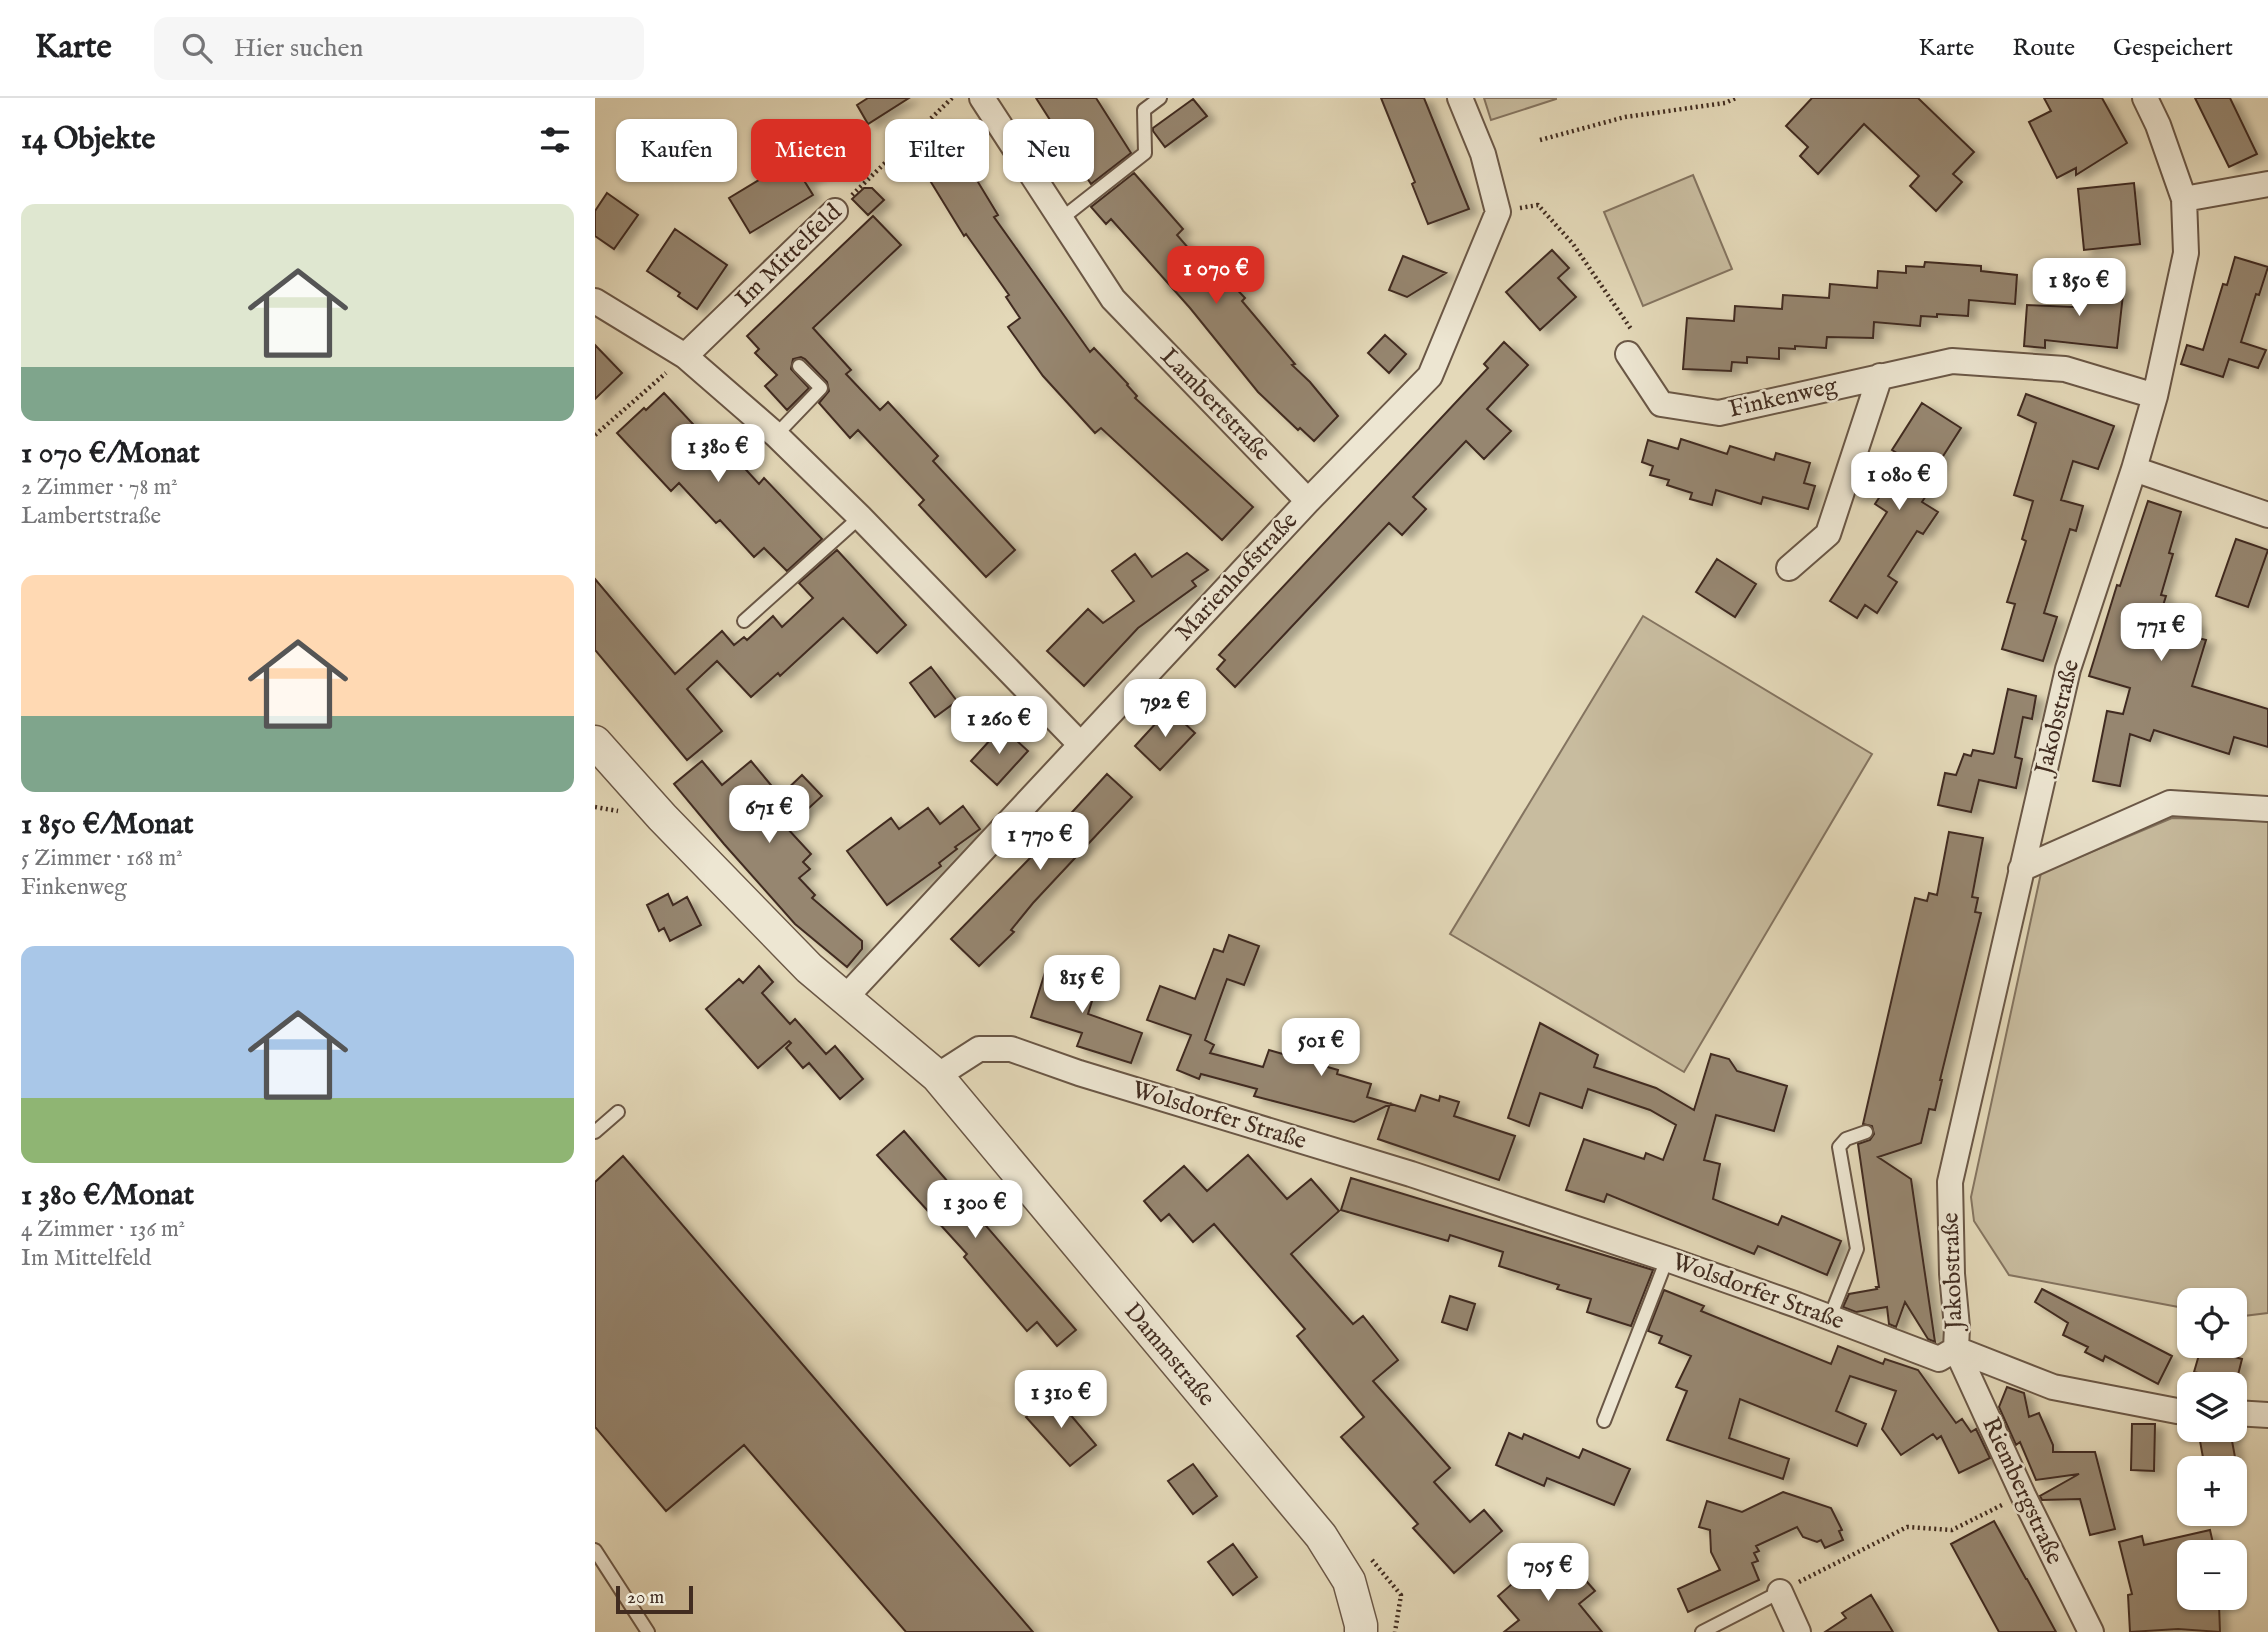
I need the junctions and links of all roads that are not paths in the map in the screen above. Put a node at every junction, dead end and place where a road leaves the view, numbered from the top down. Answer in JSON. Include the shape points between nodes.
{"nodes":[{"id":1,"x":982,"y":98,"type":"edge"},
{"id":2,"x":1160,"y":98,"type":"edge"},
{"id":3,"x":1460,"y":98,"type":"edge"},
{"id":4,"x":2145,"y":98,"type":"edge"},
{"id":5,"x":2268,"y":184,"type":"edge"},
{"id":6,"x":2184,"y":199,"type":"junction"},
{"id":7,"x":835,"y":211,"type":"road end"},
{"id":8,"x":1061,"y":219,"type":"junction"},
{"id":9,"x":595,"y":301,"type":"edge"},
{"id":10,"x":1628,"y":354,"type":"road end"},
{"id":11,"x":685,"y":356,"type":"junction"},
{"id":12,"x":799,"y":366,"type":"dead end"},
{"id":13,"x":1880,"y":376,"type":"junction"},
{"id":14,"x":2155,"y":396,"type":"junction"},
{"id":15,"x":776,"y":435,"type":"junction"},
{"id":16,"x":2134,"y":470,"type":"junction"},
{"id":17,"x":1308,"y":501,"type":"junction"},
{"id":18,"x":2268,"y":515,"type":"edge"},
{"id":19,"x":860,"y":517,"type":"junction"},
{"id":20,"x":1789,"y":568,"type":"dead end"},
{"id":21,"x":744,"y":621,"type":"dead end"},
{"id":22,"x":595,"y":742,"type":"edge"},
{"id":23,"x":1080,"y":744,"type":"junction"},
{"id":24,"x":2268,"y":809,"type":"edge"},
{"id":25,"x":2021,"y":869,"type":"junction"},
{"id":26,"x":844,"y":999,"type":"junction"},
{"id":27,"x":937,"y":1076,"type":"junction"},
{"id":28,"x":618,"y":1112,"type":"dead end"},
{"id":29,"x":595,"y":1132,"type":"edge"},
{"id":30,"x":1866,"y":1132,"type":"dead end"},
{"id":31,"x":1668,"y":1259,"type":"junction"},
{"id":32,"x":1830,"y":1317,"type":"junction"},
{"id":33,"x":1956,"y":1349,"type":"junction"},
{"id":34,"x":2177,"y":1411,"type":"edge"},
{"id":35,"x":2247,"y":1414,"type":"edge"},
{"id":36,"x":2268,"y":1415,"type":"edge"},
{"id":37,"x":1604,"y":1422,"type":"dead end"},
{"id":38,"x":595,"y":1550,"type":"edge"},
{"id":39,"x":1780,"y":1592,"type":"joint"},
{"id":40,"x":1370,"y":1630,"type":"edge"},
{"id":41,"x":648,"y":1632,"type":"edge"},
{"id":42,"x":1702,"y":1632,"type":"edge"},
{"id":43,"x":1798,"y":1632,"type":"edge"},
{"id":44,"x":2091,"y":1632,"type":"edge"}],
"edges":[{"from":1,"to":8,"type":"street","name":"Lambertstraße"},
{"from":2,"to":8,"type":"lane","via":[[1144,110],[1145,153]]},
{"from":3,"to":17,"type":"street","name":"Marienhofstraße","via":[[1483,154],[1498,212],[1430,376]]},
{"from":4,"to":6,"type":"street","name":"Jakobstraße"},
{"from":5,"to":6,"type":"street"},
{"from":6,"to":14,"type":"street","name":"Jakobstraße","via":[[2186,253]]},
{"from":7,"to":11,"type":"street","name":"Im Mittelfeld"},
{"from":8,"to":17,"type":"street","name":"Lambertstraße","via":[[1113,299]]},
{"from":9,"to":11,"type":"street"},
{"from":10,"to":13,"type":"street","name":"Finkenweg","via":[[1661,404],[1719,414]]},
{"from":11,"to":15,"type":"street"},
{"from":12,"to":15,"type":"lane","via":[[821,388]]},
{"from":13,"to":14,"type":"street","name":"Finkenweg","via":[[1952,360],[2065,369]]},
{"from":13,"to":20,"type":"street","name":"Finkenweg","via":[[1829,534]]},
{"from":14,"to":16,"type":"street","name":"Jakobstraße"},
{"from":15,"to":19,"type":"street"},
{"from":16,"to":18,"type":"street"},
{"from":16,"to":25,"type":"street","name":"Jakobstraße","via":[[2068,669]]},
{"from":17,"to":23,"type":"street","name":"Marienhofstraße"},
{"from":19,"to":21,"type":"lane"},
{"from":19,"to":23,"type":"street"},
{"from":22,"to":26,"type":"street","via":[[662,817]]},
{"from":23,"to":26,"type":"street","name":"Marienhofstraße"},
{"from":24,"to":25,"type":"street","via":[[2170,803]]},
{"from":25,"to":33,"type":"street","name":"Jakobstraße","via":[[1950,1182]]},
{"from":26,"to":27,"type":"street"},
{"from":27,"to":31,"type":"street","name":"Wolsdorfer Straße","via":[[979,1049],[1011,1049]]},
{"from":27,"to":40,"type":"street","name":"Dammstraße","via":[[1321,1536],[1349,1581]]},
{"from":28,"to":29,"type":"lane"},
{"from":30,"to":32,"type":"lane","via":[[1846,1139],[1839,1147],[1857,1249]]},
{"from":31,"to":32,"type":"street","name":"Wolsdorfer Straße"},
{"from":31,"to":37,"type":"lane"},
{"from":32,"to":33,"type":"street","name":"Wolsdorfer Straße","via":[[1939,1359]]},
{"from":33,"to":34,"type":"street","via":[[2053,1387]]},
{"from":33,"to":44,"type":"street","name":"Riembergstraße"},
{"from":35,"to":36,"type":"street"},
{"from":38,"to":41,"type":"lane"},
{"from":39,"to":42,"type":"lane"},
{"from":39,"to":43,"type":"street"}]}
